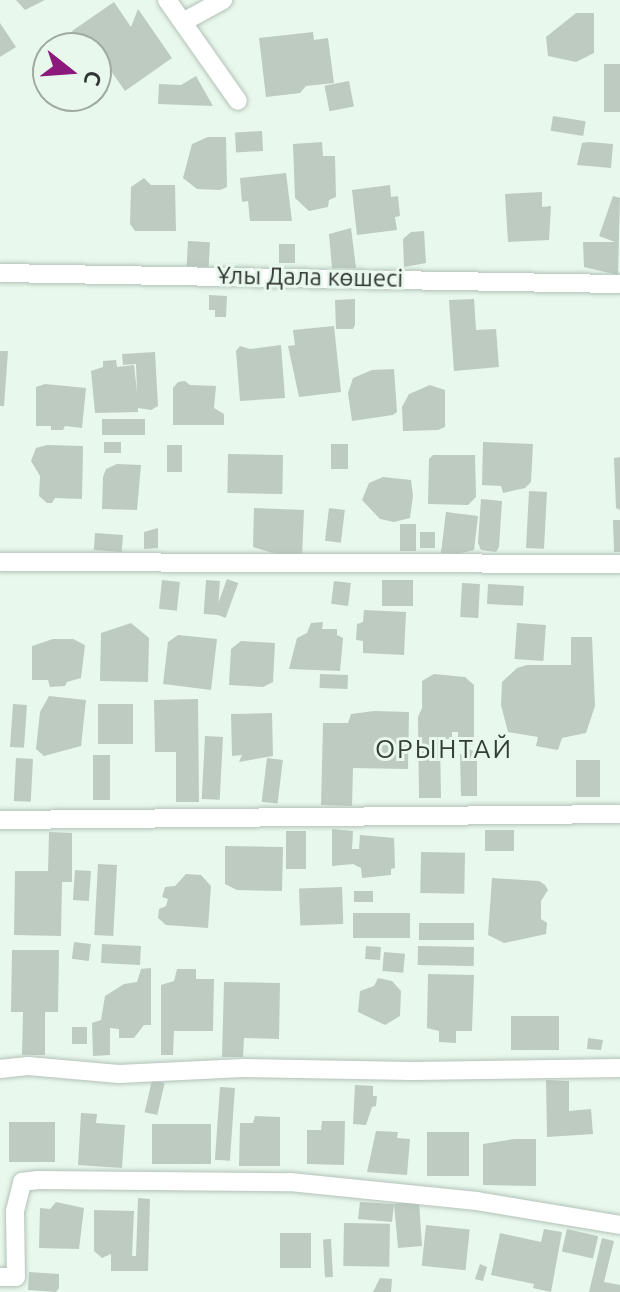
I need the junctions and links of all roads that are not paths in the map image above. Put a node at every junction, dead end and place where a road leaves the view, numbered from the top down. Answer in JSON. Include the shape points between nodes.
{"nodes":[{"id":1,"x":167,"y":0,"type":"edge"},
{"id":2,"x":223,"y":0,"type":"edge"},
{"id":3,"x":183,"y":22,"type":"junction"},
{"id":4,"x":238,"y":101,"type":"dead end"},
{"id":5,"x":0,"y":273,"type":"edge"},
{"id":6,"x":620,"y":284,"type":"edge"},
{"id":7,"x":0,"y":562,"type":"edge"},
{"id":8,"x":620,"y":564,"type":"edge"},
{"id":9,"x":620,"y":814,"type":"edge"},
{"id":10,"x":0,"y":820,"type":"edge"},
{"id":11,"x":620,"y":1068,"type":"edge"},
{"id":12,"x":0,"y":1069,"type":"edge"},
{"id":13,"x":620,"y":1225,"type":"edge"},
{"id":14,"x":10,"y":1282,"type":"edge"}],
"edges":[{"from":1,"to":3,"type":"street"},
{"from":2,"to":3,"type":"street"},
{"from":3,"to":4,"type":"street"},
{"from":5,"to":6,"type":"street","name":"Ұлы Дала көшесі"},
{"from":7,"to":8,"type":"street"},
{"from":9,"to":10,"type":"street"},
{"from":11,"to":12,"type":"street","via":[[243,1068],[119,1074],[28,1066]]},
{"from":13,"to":14,"type":"street","via":[[477,1201],[290,1182],[38,1180],[22,1182]]}]}
